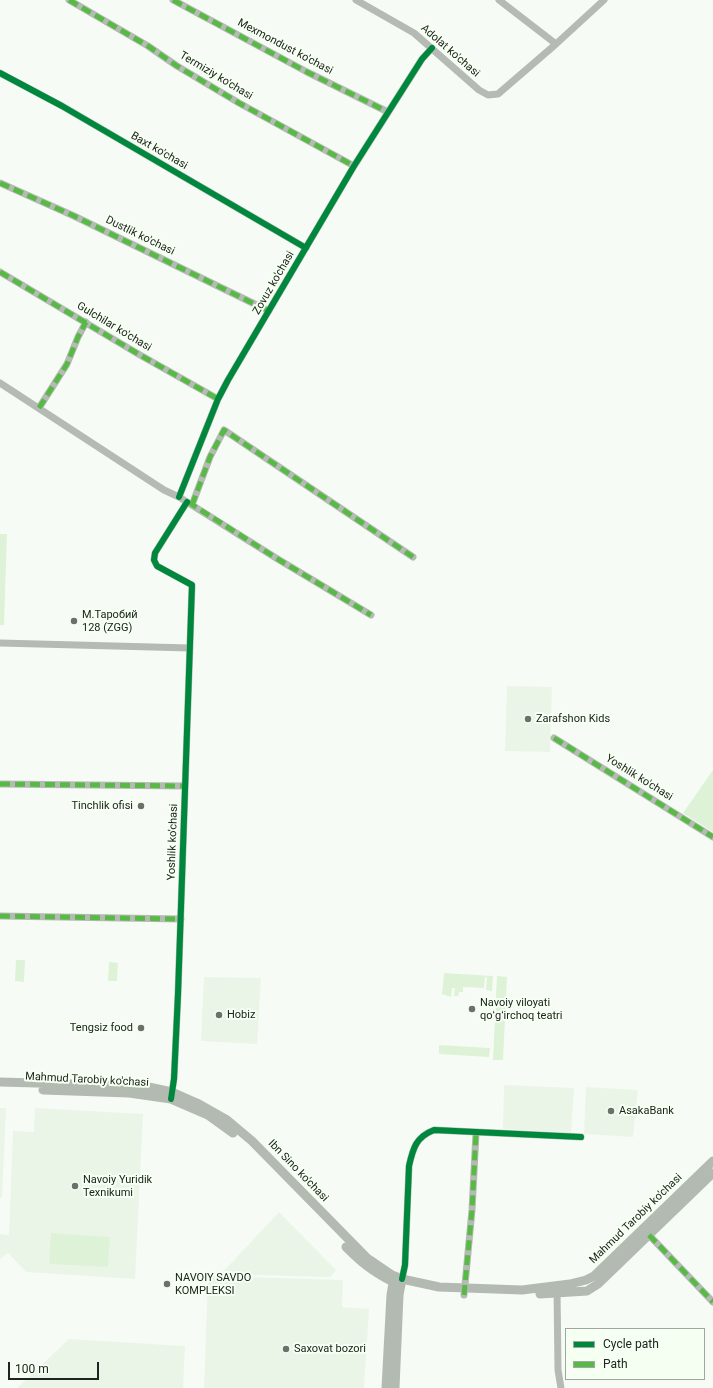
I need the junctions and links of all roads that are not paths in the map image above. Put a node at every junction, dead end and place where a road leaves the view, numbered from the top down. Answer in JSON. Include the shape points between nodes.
{"nodes":[{"id":1,"x":69,"y":0,"type":"edge"},
{"id":2,"x":173,"y":0,"type":"edge"},
{"id":3,"x":356,"y":0,"type":"edge"},
{"id":4,"x":499,"y":0,"type":"edge"},
{"id":5,"x":604,"y":0,"type":"edge"},
{"id":6,"x":556,"y":44,"type":"junction"},
{"id":7,"x":432,"y":48,"type":"junction"},
{"id":8,"x":0,"y":73,"type":"edge"},
{"id":9,"x":388,"y":112,"type":"junction"},
{"id":10,"x":354,"y":166,"type":"junction"},
{"id":11,"x":0,"y":183,"type":"edge"},
{"id":12,"x":306,"y":248,"type":"junction"},
{"id":13,"x":0,"y":272,"type":"edge"},
{"id":14,"x":269,"y":311,"type":"junction"},
{"id":15,"x":86,"y":322,"type":"junction"},
{"id":16,"x":0,"y":383,"type":"edge"},
{"id":17,"x":218,"y":399,"type":"junction"},
{"id":18,"x":39,"y":408,"type":"junction"},
{"id":19,"x":179,"y":497,"type":"junction"},
{"id":20,"x":189,"y":503,"type":"junction"},
{"id":21,"x":413,"y":557,"type":"dead end"},
{"id":22,"x":371,"y":615,"type":"dead end"},
{"id":23,"x":0,"y":643,"type":"edge"},
{"id":24,"x":190,"y":648,"type":"junction"},
{"id":25,"x":554,"y":738,"type":"dead end"},
{"id":26,"x":0,"y":784,"type":"edge"},
{"id":27,"x":185,"y":786,"type":"junction"},
{"id":28,"x":713,"y":837,"type":"edge"},
{"id":29,"x":0,"y":916,"type":"edge"},
{"id":30,"x":180,"y":919,"type":"junction"},
{"id":31,"x":0,"y":1082,"type":"edge"},
{"id":32,"x":0,"y":1088,"type":"edge"},
{"id":33,"x":171,"y":1096,"type":"junction"},
{"id":34,"x":476,"y":1133,"type":"junction"},
{"id":35,"x":581,"y":1137,"type":"dead end"},
{"id":36,"x":713,"y":1161,"type":"edge"},
{"id":37,"x":713,"y":1173,"type":"edge"},
{"id":38,"x":649,"y":1235,"type":"junction"},
{"id":39,"x":397,"y":1280,"type":"junction"},
{"id":40,"x":557,"y":1290,"type":"junction"},
{"id":41,"x":465,"y":1292,"type":"junction"},
{"id":42,"x":713,"y":1302,"type":"edge"},
{"id":43,"x":386,"y":1388,"type":"edge"},
{"id":44,"x":395,"y":1388,"type":"edge"},
{"id":45,"x":561,"y":1388,"type":"edge"}],
"edges":[{"from":1,"to":10,"type":"street","name":"Termiziy ko'chasi","via":[[239,103]]},
{"from":2,"to":9,"type":"street","name":"Mexmondust ko'chasi"},
{"from":3,"to":7,"type":"street","name":"Adolat ko'chasi","via":[[414,33]]},
{"from":4,"to":6,"type":"street"},
{"from":5,"to":6,"type":"street"},
{"from":6,"to":7,"type":"street","name":"Adolat ko'chasi","via":[[498,94],[488,95]]},
{"from":7,"to":9,"type":"street","name":"Zovuz ko'chasi","via":[[422,59]]},
{"from":8,"to":12,"type":"street","name":"Baxt ko'chasi","via":[[62,106]]},
{"from":9,"to":10,"type":"street","name":"Zovuz ko'chasi"},
{"from":10,"to":12,"type":"street","name":"Zovuz ko'chasi"},
{"from":11,"to":14,"type":"street","name":"Dustlik ko'chasi"},
{"from":12,"to":14,"type":"street","name":"Zovuz ko'chasi"},
{"from":13,"to":15,"type":"street","name":"Gulchilar ko'chasi"},
{"from":14,"to":17,"type":"street","name":"Zovuz ko'chasi"},
{"from":15,"to":17,"type":"street","name":"Gulchilar ko'chasi"},
{"from":15,"to":18,"type":"street","via":[[67,364]]},
{"from":16,"to":18,"type":"street"},
{"from":17,"to":19,"type":"street","name":"Zovuz ko'chasi"},
{"from":18,"to":19,"type":"street","via":[[164,490]]},
{"from":19,"to":20,"type":"street"},
{"from":20,"to":21,"type":"street","via":[[224,430]]},
{"from":20,"to":22,"type":"street"},
{"from":20,"to":24,"type":"street","name":"Yoshlik ko'chasi","via":[[155,553],[154,560],[157,566],[192,585]]},
{"from":23,"to":24,"type":"street"},
{"from":24,"to":27,"type":"street","name":"Yoshlik ko'chasi"},
{"from":25,"to":28,"type":"street","name":"Yoshlik ko'chasi"},
{"from":26,"to":27,"type":"street"},
{"from":27,"to":30,"type":"street","name":"Yoshlik ko'chasi"},
{"from":29,"to":30,"type":"street"},
{"from":30,"to":33,"type":"street","name":"Yoshlik ko'chasi","via":[[174,1079]]},
{"from":31,"to":33,"type":"main road","via":[[144,1086]]},
{"from":32,"to":33,"type":"main road","name":"Mahmud Tarobiy ko'chasi"},
{"from":33,"to":39,"type":"main road","name":"Mahmud Tarobiy ko'chasi","via":[[208,1115],[248,1145],[356,1258],[376,1274]]},
{"from":34,"to":35,"type":"street"},
{"from":34,"to":39,"type":"street","via":[[434,1130],[418,1140],[412,1151],[408,1173],[405,1265]]},
{"from":34,"to":41,"type":"street"},
{"from":36,"to":40,"type":"main road","name":"Mahmud Tarobiy ko'chasi","via":[[594,1276]]},
{"from":37,"to":38,"type":"main road","name":"Mahmud Tarobiy ko'chasi"},
{"from":38,"to":40,"type":"main road","name":"Mahmud Tarobiy ko'chasi","via":[[598,1284],[587,1290]]},
{"from":38,"to":42,"type":"street","name":"Mahmud Tarobiy ko'chasi"},
{"from":39,"to":41,"type":"main road","name":"Mahmud Tarobiy ko'chasi","via":[[440,1293]]},
{"from":39,"to":43,"type":"main road"},
{"from":39,"to":44,"type":"main road","via":[[399,1299]]},
{"from":40,"to":41,"type":"main road","name":"Mahmud Tarobiy ko'chasi","via":[[516,1296]]},
{"from":40,"to":45,"type":"street","via":[[558,1370]]}]}
